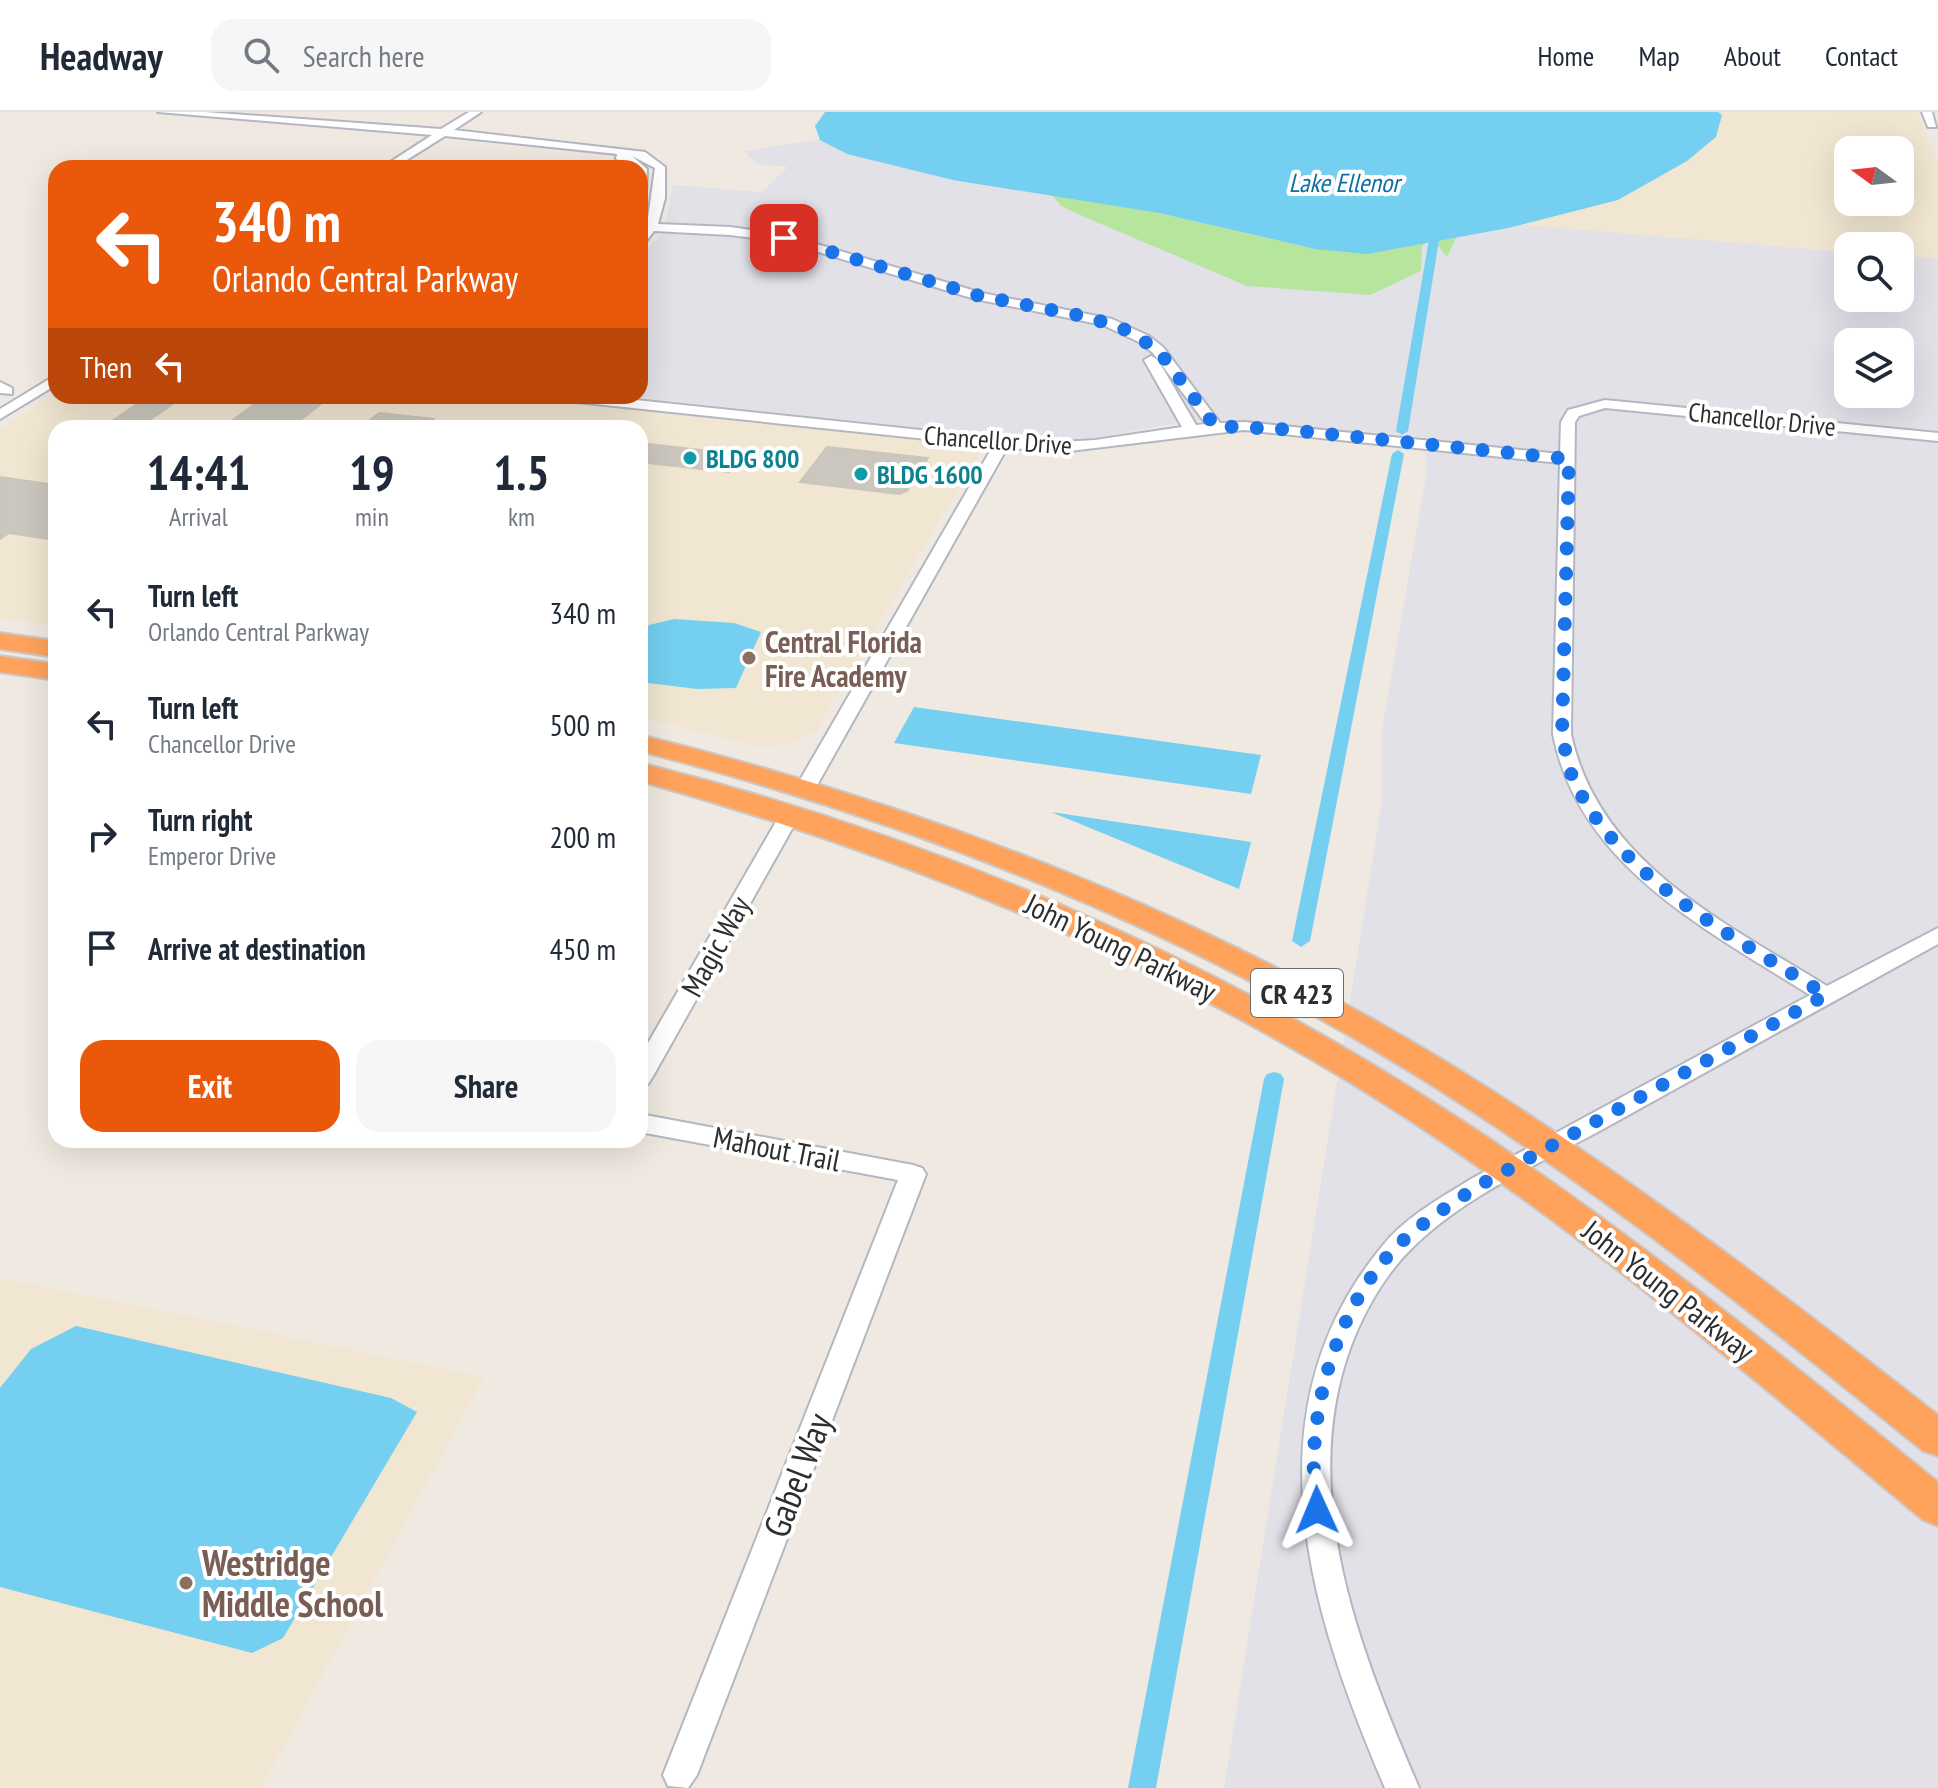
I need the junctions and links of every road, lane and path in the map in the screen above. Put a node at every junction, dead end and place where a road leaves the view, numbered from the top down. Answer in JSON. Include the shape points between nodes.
{"nodes":[{"id":1,"x":163,"y":112,"type":"edge"},
{"id":2,"x":231,"y":112,"type":"edge"},
{"id":3,"x":351,"y":112,"type":"edge"},
{"id":4,"x":462,"y":112,"type":"edge"},
{"id":5,"x":476,"y":112,"type":"edge"},
{"id":6,"x":1927,"y":112,"type":"edge"},
{"id":7,"x":1932,"y":125,"type":"dead end"},
{"id":8,"x":437,"y":135,"type":"junction"},
{"id":9,"x":609,"y":152,"type":"junction"},
{"id":10,"x":388,"y":160,"type":"edge"},
{"id":11,"x":398,"y":160,"type":"edge"},
{"id":12,"x":631,"y":160,"type":"edge"},
{"id":13,"x":660,"y":167,"type":"junction"},
{"id":14,"x":648,"y":168,"type":"edge"},
{"id":15,"x":661,"y":187,"type":"junction"},
{"id":16,"x":648,"y":189,"type":"edge"},
{"id":17,"x":648,"y":222,"type":"edge"},
{"id":18,"x":648,"y":233,"type":"edge"},
{"id":19,"x":648,"y":233,"type":"edge"},
{"id":20,"x":48,"y":372,"type":"edge"},
{"id":21,"x":48,"y":384,"type":"edge"},
{"id":22,"x":4,"y":395,"type":"edge"},
{"id":23,"x":644,"y":404,"type":"edge"},
{"id":24,"x":0,"y":415,"type":"edge"},
{"id":25,"x":1215,"y":426,"type":"junction"},
{"id":26,"x":1190,"y":428,"type":"junction"},
{"id":27,"x":1938,"y":437,"type":"edge"},
{"id":28,"x":1002,"y":444,"type":"junction"},
{"id":29,"x":1569,"y":459,"type":"junction"},
{"id":30,"x":0,"y":641,"type":"edge"},
{"id":31,"x":48,"y":648,"type":"edge"},
{"id":32,"x":0,"y":664,"type":"edge"},
{"id":33,"x":48,"y":671,"type":"edge"},
{"id":34,"x":648,"y":746,"type":"edge"},
{"id":35,"x":648,"y":774,"type":"edge"},
{"id":36,"x":798,"y":800,"type":"junction"},
{"id":37,"x":1938,"y":935,"type":"edge"},
{"id":38,"x":1826,"y":995,"type":"junction"},
{"id":39,"x":648,"y":1064,"type":"edge"},
{"id":40,"x":648,"y":1124,"type":"edge"},
{"id":41,"x":1553,"y":1148,"type":"junction"},
{"id":42,"x":1509,"y":1170,"type":"junction"},
{"id":43,"x":913,"y":1174,"type":"joint"},
{"id":44,"x":1938,"y":1439,"type":"edge"},
{"id":45,"x":1938,"y":1507,"type":"edge"},
{"id":46,"x":680,"y":1775,"type":"dead end"},
{"id":47,"x":1402,"y":1788,"type":"edge"}],
"edges":[{"from":1,"to":8,"type":"street"},
{"from":2,"to":3,"type":"street","via":[[336,121]]},
{"from":4,"to":8,"type":"street"},
{"from":5,"to":8,"type":"street"},
{"from":6,"to":7,"type":"street"},
{"from":8,"to":9,"type":"street"},
{"from":8,"to":10,"type":"street"},
{"from":8,"to":11,"type":"street"},
{"from":9,"to":12,"type":"street"},
{"from":9,"to":13,"type":"street","via":[[641,154]]},
{"from":13,"to":14,"type":"street"},
{"from":13,"to":15,"type":"street"},
{"from":15,"to":16,"type":"street"},
{"from":15,"to":17,"type":"street"},
{"from":18,"to":25,"type":"street","via":[[730,231],[786,239],[980,296],[1107,322],[1158,350]]},
{"from":19,"to":26,"type":"street","via":[[790,246],[955,297],[1098,327],[1146,353]]},
{"from":20,"to":22,"type":"street"},
{"from":21,"to":24,"type":"street"},
{"from":23,"to":28,"type":"street","name":"Chancellor Drive"},
{"from":25,"to":26,"type":"street","name":"Chancellor Drive"},
{"from":25,"to":29,"type":"street","name":"Chancellor Drive"},
{"from":26,"to":28,"type":"street","name":"Chancellor Drive","via":[[1089,446]]},
{"from":27,"to":29,"type":"street","name":"Chancellor Drive","via":[[1634,406],[1585,407],[1568,422]]},
{"from":28,"to":36,"type":"street","name":"Magic Way"},
{"from":29,"to":38,"type":"street","via":[[1562,734],[1572,774],[1594,814],[1674,895]]},
{"from":30,"to":31,"type":"highway"},
{"from":32,"to":33,"type":"highway"},
{"from":34,"to":36,"type":"highway","name":"John Young Parkway","number":"CR 423"},
{"from":35,"to":36,"type":"highway","name":"John Young Parkway","number":"CR 423","via":[[710,790]]},
{"from":36,"to":39,"type":"street","name":"Magic Way"},
{"from":36,"to":41,"type":"highway","name":"John Young Parkway","number":"CR 423","via":[[891,814],[1082,888],[1238,962],[1403,1052]]},
{"from":36,"to":42,"type":"highway","name":"John Young Parkway","number":"CR 423","via":[[1156,962],[1333,1057]]},
{"from":37,"to":38,"type":"street"},
{"from":38,"to":41,"type":"street"},
{"from":40,"to":43,"type":"street","name":"Mahout Trail"},
{"from":41,"to":42,"type":"street"},
{"from":41,"to":44,"type":"highway","name":"John Young Parkway","number":"CR 423","via":[[1728,1273]]},
{"from":42,"to":45,"type":"highway","name":"John Young Parkway","number":"CR 423","via":[[1699,1311]]},
{"from":42,"to":47,"type":"street","via":[[1411,1233],[1376,1272],[1330,1354],[1317,1421],[1316,1504],[1330,1594],[1364,1705]]},
{"from":43,"to":46,"type":"street","name":"Gabel Way"}]}
